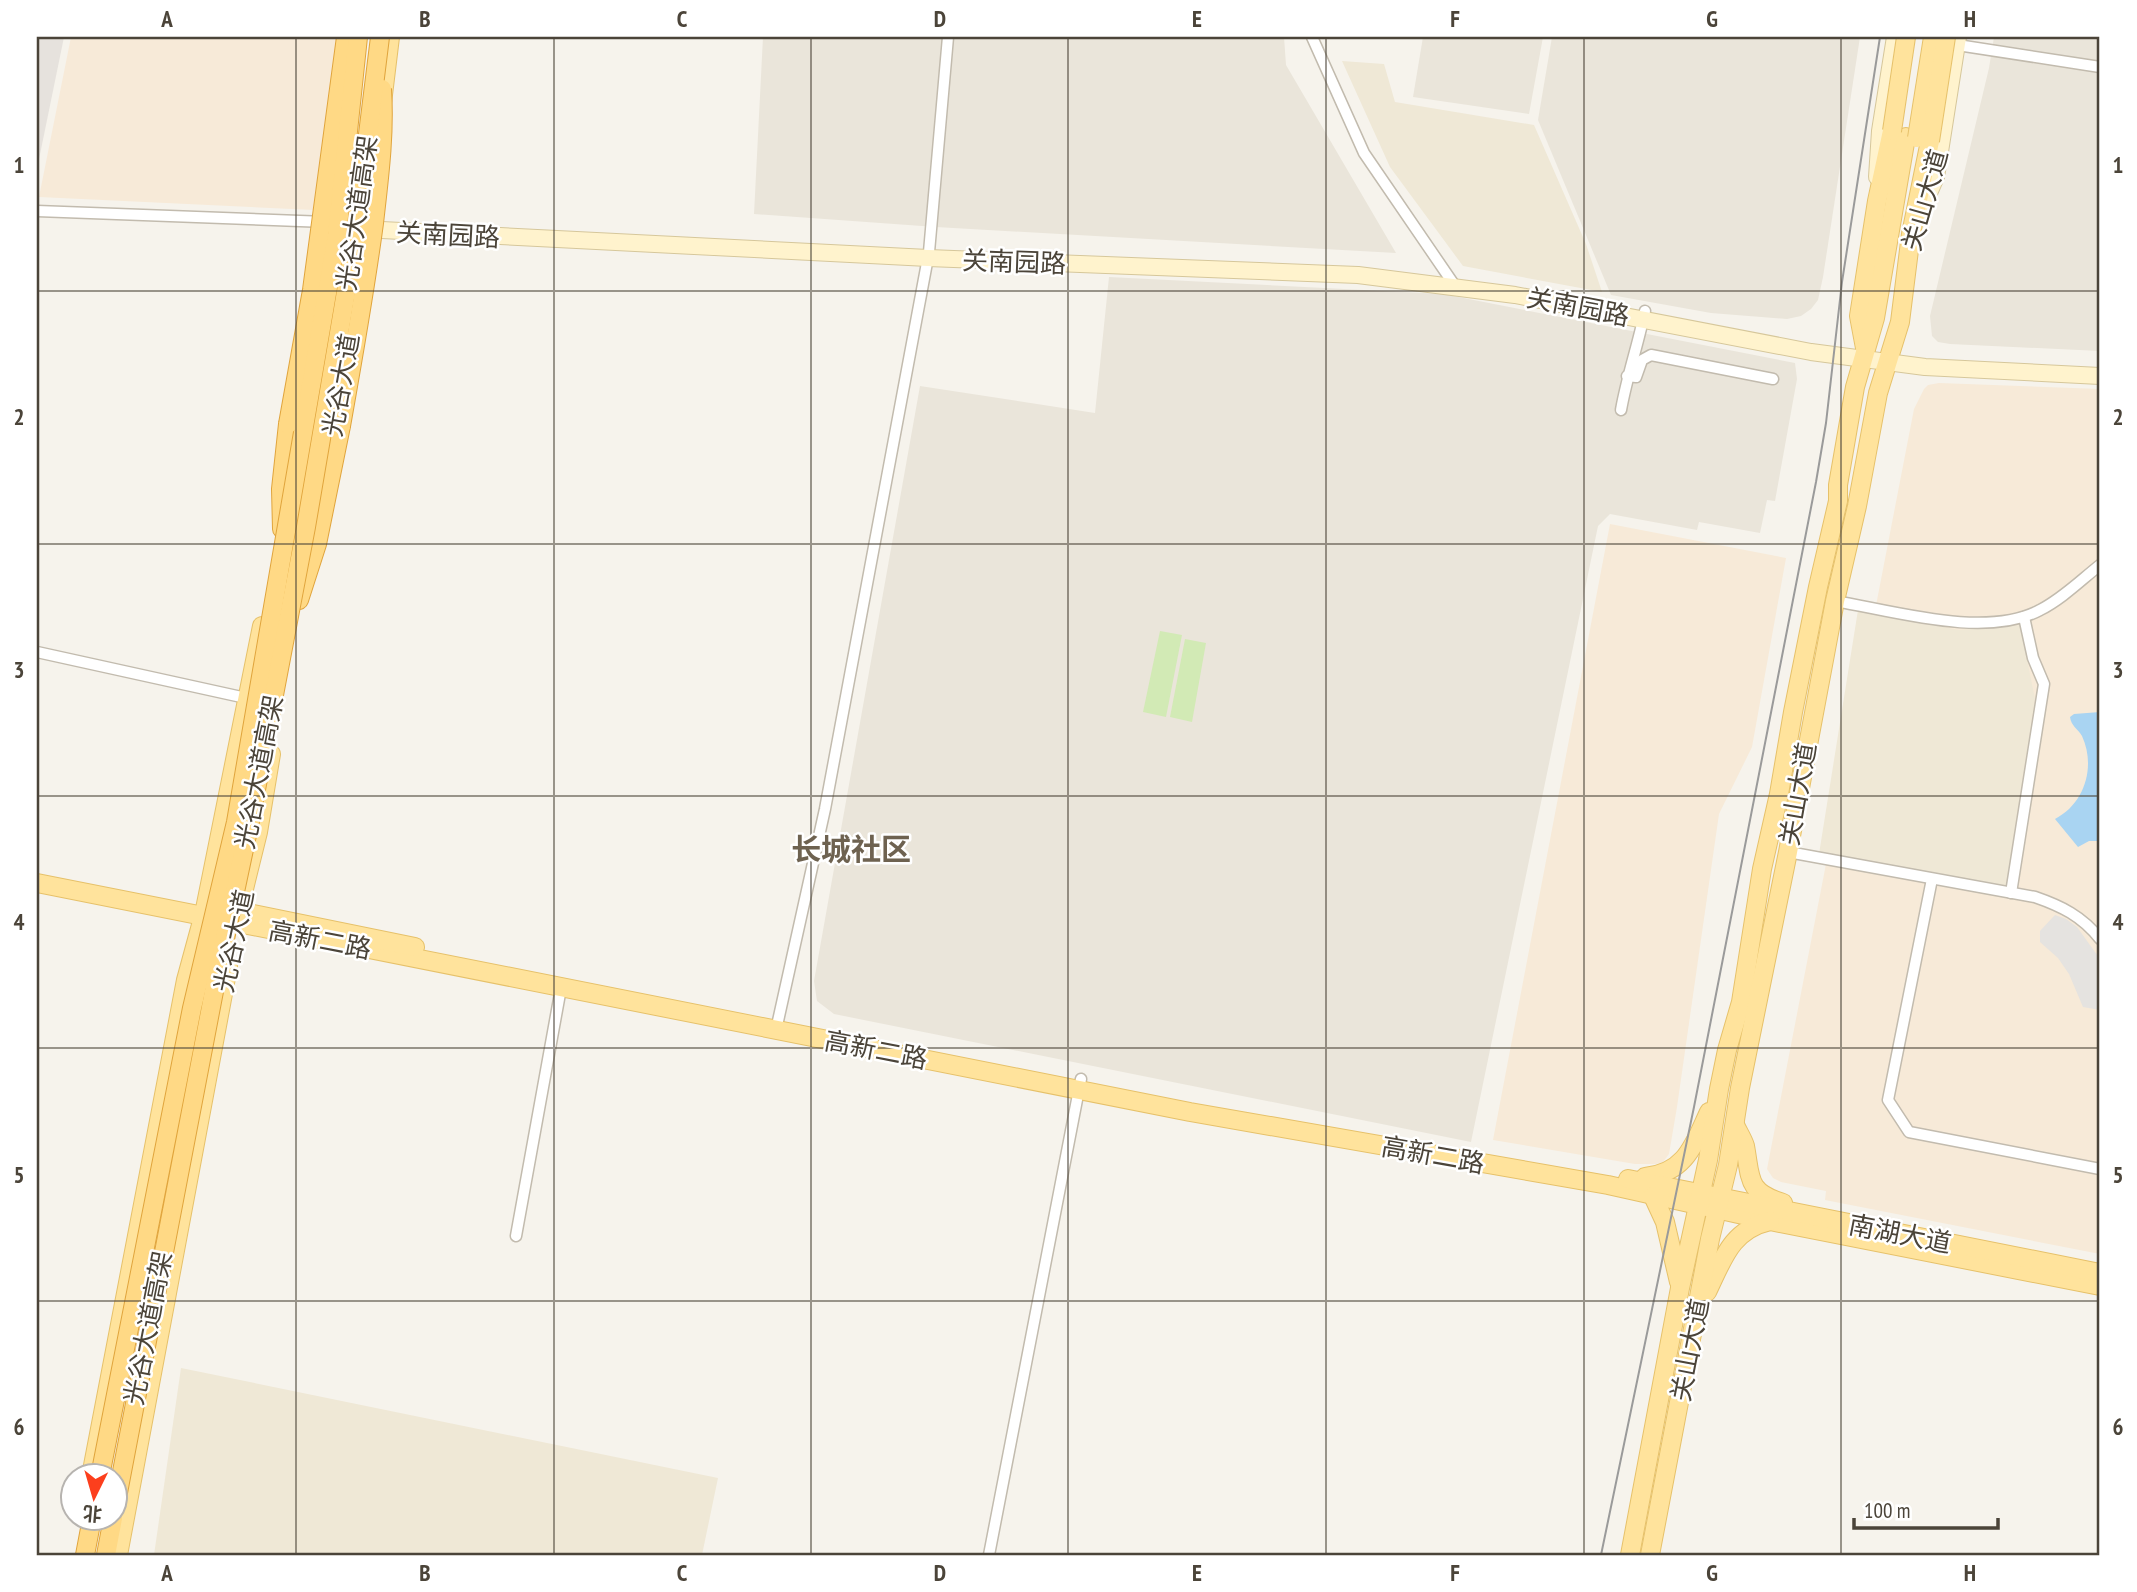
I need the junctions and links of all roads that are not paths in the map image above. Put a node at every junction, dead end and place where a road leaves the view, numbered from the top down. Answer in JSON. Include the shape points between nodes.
{"nodes":[{"id":1,"x":346,"y":37,"type":"edge"},
{"id":2,"x":360,"y":37,"type":"edge"},
{"id":3,"x":948,"y":37,"type":"edge"},
{"id":4,"x":1312,"y":37,"type":"edge"},
{"id":5,"x":1895,"y":37,"type":"edge"},
{"id":6,"x":1906,"y":37,"type":"edge"},
{"id":7,"x":1922,"y":37,"type":"edge"},
{"id":8,"x":1933,"y":37,"type":"edge"},
{"id":9,"x":383,"y":39,"type":"edge"},
{"id":10,"x":1954,"y":39,"type":"edge"},
{"id":11,"x":2100,"y":67,"type":"edge"},
{"id":12,"x":1911,"y":137,"type":"junction"},
{"id":13,"x":1877,"y":201,"type":"junction"},
{"id":14,"x":37,"y":211,"type":"edge"},
{"id":15,"x":343,"y":223,"type":"junction"},
{"id":16,"x":369,"y":227,"type":"junction"},
{"id":17,"x":1911,"y":234,"type":"junction"},
{"id":18,"x":929,"y":255,"type":"junction"},
{"id":19,"x":1453,"y":282,"type":"junction"},
{"id":20,"x":1644,"y":315,"type":"junction"},
{"id":21,"x":1864,"y":354,"type":"junction"},
{"id":22,"x":1889,"y":357,"type":"junction"},
{"id":23,"x":2100,"y":365,"type":"edge"},
{"id":24,"x":1627,"y":376,"type":"junction"},
{"id":25,"x":2100,"y":376,"type":"edge"},
{"id":26,"x":1773,"y":379,"type":"dead end"},
{"id":27,"x":1621,"y":410,"type":"dead end"},
{"id":28,"x":282,"y":532,"type":"junction"},
{"id":29,"x":2100,"y":565,"type":"edge"},
{"id":30,"x":299,"y":600,"type":"junction"},
{"id":31,"x":1835,"y":601,"type":"junction"},
{"id":32,"x":2024,"y":617,"type":"junction"},
{"id":33,"x":37,"y":652,"type":"edge"},
{"id":34,"x":246,"y":698,"type":"junction"},
{"id":35,"x":1788,"y":852,"type":"junction"},
{"id":36,"x":250,"y":866,"type":"junction"},
{"id":37,"x":37,"y":873,"type":"edge"},
{"id":38,"x":1932,"y":879,"type":"junction"},
{"id":39,"x":37,"y":883,"type":"edge"},
{"id":40,"x":2011,"y":893,"type":"junction"},
{"id":41,"x":205,"y":909,"type":"junction"},
{"id":42,"x":238,"y":917,"type":"junction"},
{"id":43,"x":271,"y":918,"type":"junction"},
{"id":44,"x":2100,"y":939,"type":"edge"},
{"id":45,"x":561,"y":988,"type":"junction"},
{"id":46,"x":777,"y":1025,"type":"junction"},
{"id":47,"x":1079,"y":1085,"type":"junction"},
{"id":48,"x":1719,"y":1089,"type":"junction"},
{"id":49,"x":1735,"y":1125,"type":"junction"},
{"id":50,"x":2100,"y":1169,"type":"edge"},
{"id":51,"x":1625,"y":1179,"type":"junction"},
{"id":52,"x":1653,"y":1196,"type":"junction"},
{"id":53,"x":1699,"y":1199,"type":"junction"},
{"id":54,"x":1719,"y":1203,"type":"junction"},
{"id":55,"x":1770,"y":1221,"type":"junction"},
{"id":56,"x":1846,"y":1223,"type":"junction"},
{"id":57,"x":516,"y":1237,"type":"dead end"},
{"id":58,"x":2100,"y":1273,"type":"edge"},
{"id":59,"x":2100,"y":1286,"type":"edge"},
{"id":60,"x":1680,"y":1288,"type":"junction"},
{"id":61,"x":1698,"y":1310,"type":"junction"},
{"id":62,"x":94,"y":1462,"type":"edge"},
{"id":63,"x":103,"y":1462,"type":"edge"},
{"id":64,"x":124,"y":1462,"type":"edge"},
{"id":65,"x":80,"y":1532,"type":"edge"},
{"id":66,"x":89,"y":1532,"type":"edge"},
{"id":67,"x":110,"y":1532,"type":"edge"},
{"id":68,"x":76,"y":1555,"type":"edge"},
{"id":69,"x":85,"y":1555,"type":"edge"},
{"id":70,"x":106,"y":1555,"type":"edge"},
{"id":71,"x":118,"y":1555,"type":"edge"},
{"id":72,"x":989,"y":1555,"type":"edge"},
{"id":73,"x":1630,"y":1555,"type":"edge"},
{"id":74,"x":1650,"y":1555,"type":"edge"}],
"edges":[{"from":1,"to":28,"type":"highway","bridge":true,"via":[[312,290],[288,424]]},
{"from":2,"to":15,"type":"main road","name":"光谷大道"},
{"from":2,"to":63,"type":"highway","name":"光谷大道高架","bridge":true,"via":[[337,235],[238,808],[192,1008]]},
{"from":3,"to":18,"type":"street"},
{"from":4,"to":19,"type":"street","via":[[1364,153]]},
{"from":5,"to":10,"type":"street"},
{"from":5,"to":13,"type":"main road","name":"关山大道","via":[[1880,131]]},
{"from":6,"to":12,"type":"main road","bridge":true},
{"from":7,"to":12,"type":"main road"},
{"from":8,"to":12,"type":"main road","bridge":true},
{"from":9,"to":16,"type":"main road","name":"光谷大道"},
{"from":9,"to":30,"type":"highway","bridge":true,"via":[[384,124],[365,288],[317,544]]},
{"from":9,"to":64,"type":"highway","name":"光谷大道高架","bridge":true,"via":[[355,239],[306,527]]},
{"from":10,"to":11,"type":"street"},
{"from":10,"to":12,"type":"main road","bridge":true},
{"from":10,"to":17,"type":"main road","name":"关山大道","via":[[1936,177]]},
{"from":12,"to":13,"type":"main road"},
{"from":12,"to":17,"type":"main road"},
{"from":12,"to":21,"type":"main road","name":"关山大道","via":[[1898,173],[1875,318]]},
{"from":13,"to":21,"type":"main road","via":[[1859,316]]},
{"from":14,"to":15,"type":"street"},
{"from":15,"to":16,"type":"main road","name":"关南园路"},
{"from":15,"to":28,"type":"main road","name":"光谷大道"},
{"from":16,"to":18,"type":"main road","name":"关南园路"},
{"from":16,"to":30,"type":"main road","name":"光谷大道"},
{"from":17,"to":22,"type":"main road","name":"关山大道","via":[[1900,322]]},
{"from":18,"to":19,"type":"main road","name":"关南园路","via":[[1358,270]]},
{"from":18,"to":46,"type":"street","via":[[825,809]]},
{"from":19,"to":20,"type":"main road","name":"关南园路","via":[[1516,286]]},
{"from":20,"to":21,"type":"main road","name":"关南园路"},
{"from":20,"to":24,"type":"street","via":[[1637,354]]},
{"from":21,"to":22,"type":"main road","name":"关南园路"},
{"from":21,"to":48,"type":"main road","name":"关山大道","via":[[1762,870],[1744,990]]},
{"from":22,"to":23,"type":"main road","name":"关南园路"},
{"from":22,"to":25,"type":"main road","name":"关南园路","via":[[1925,367]]},
{"from":22,"to":31,"type":"main road","name":"关山大道"},
{"from":24,"to":26,"type":"street","via":[[1636,377],[1642,360],[1651,355]]},
{"from":24,"to":27,"type":"street"},
{"from":28,"to":34,"type":"main road","name":"光谷大道"},
{"from":29,"to":32,"type":"street","via":[[2049,605]]},
{"from":30,"to":36,"type":"main road","name":"光谷大道"},
{"from":31,"to":32,"type":"street","via":[[1964,623],[1992,624]]},
{"from":31,"to":35,"type":"main road","name":"关山大道"},
{"from":32,"to":40,"type":"street","via":[[2044,684]]},
{"from":33,"to":34,"type":"street"},
{"from":34,"to":41,"type":"main road","name":"光谷大道"},
{"from":35,"to":38,"type":"street"},
{"from":35,"to":49,"type":"main road","name":"关山大道"},
{"from":36,"to":42,"type":"main road","name":"光谷大道"},
{"from":36,"to":43,"type":"main road","via":[[251,901]]},
{"from":37,"to":41,"type":"main road","name":"高新二路"},
{"from":38,"to":40,"type":"street"},
{"from":38,"to":50,"type":"street","via":[[1888,1100],[1909,1132]]},
{"from":39,"to":41,"type":"main road","name":"高新二路"},
{"from":40,"to":44,"type":"street","via":[[2067,909]]},
{"from":41,"to":42,"type":"main road","name":"高新二路"},
{"from":41,"to":62,"type":"main road","name":"光谷大道","via":[[186,980]]},
{"from":42,"to":43,"type":"main road","name":"高新二路"},
{"from":42,"to":45,"type":"main road","name":"高新二路"},
{"from":42,"to":71,"type":"main road","name":"光谷大道"},
{"from":43,"to":46,"type":"main road","name":"高新二路"},
{"from":45,"to":46,"type":"main road","name":"高新二路"},
{"from":45,"to":57,"type":"street"},
{"from":46,"to":47,"type":"main road","name":"高新二路"},
{"from":47,"to":51,"type":"main road","name":"高新二路"},
{"from":47,"to":52,"type":"main road","name":"高新二路","via":[[1203,1114]]},
{"from":47,"to":72,"type":"street"},
{"from":48,"to":51,"type":"main road","via":[[1695,1144],[1678,1166],[1658,1176]]},
{"from":48,"to":53,"type":"main road","name":"关山大道"},
{"from":49,"to":54,"type":"main road","name":"关山大道"},
{"from":49,"to":56,"type":"main road","via":[[1745,1144],[1751,1181],[1759,1191],[1775,1201]]},
{"from":51,"to":53,"type":"main road","name":"高新二路"},
{"from":52,"to":53,"type":"main road","name":"高新二路"},
{"from":52,"to":60,"type":"main road","via":[[1665,1222]]},
{"from":53,"to":54,"type":"main road","name":"南湖大道"},
{"from":53,"to":60,"type":"main road","name":"关山大道"},
{"from":54,"to":55,"type":"main road","name":"南湖大道"},
{"from":54,"to":56,"type":"main road","name":"南湖大道"},
{"from":54,"to":61,"type":"main road","name":"关山大道"},
{"from":55,"to":59,"type":"main road","name":"南湖大道"},
{"from":55,"to":61,"type":"main road","via":[[1754,1225],[1738,1237]]},
{"from":56,"to":58,"type":"main road","name":"南湖大道"},
{"from":60,"to":73,"type":"main road","name":"关山大道"},
{"from":61,"to":74,"type":"main road","name":"关山大道"},
{"from":65,"to":68,"type":"main road"},
{"from":66,"to":69,"type":"highway"},
{"from":67,"to":70,"type":"highway"}]}
